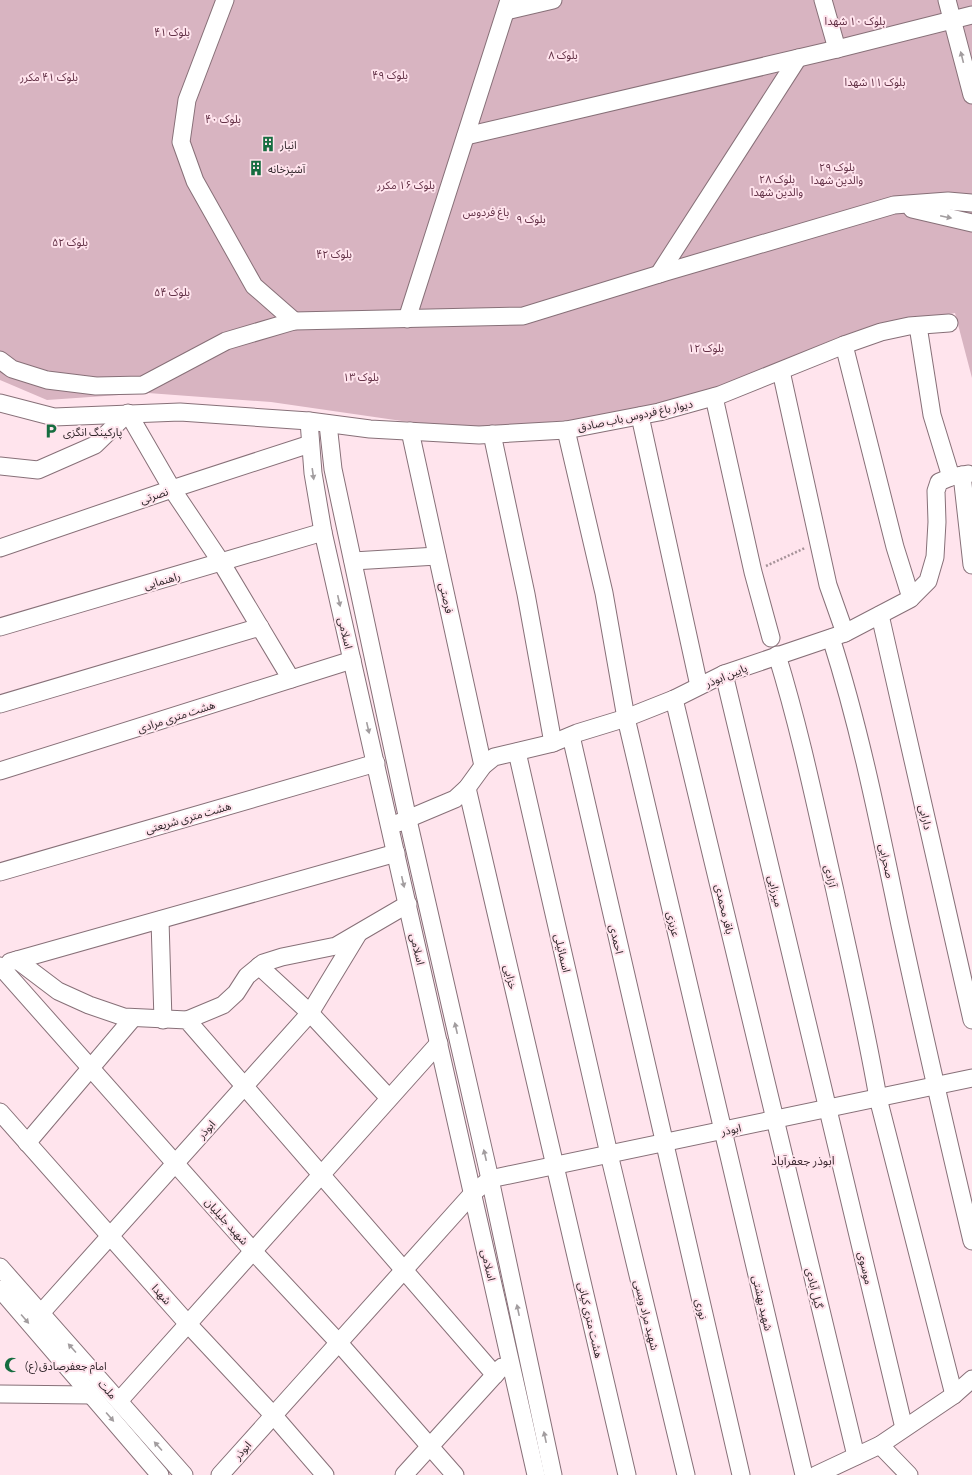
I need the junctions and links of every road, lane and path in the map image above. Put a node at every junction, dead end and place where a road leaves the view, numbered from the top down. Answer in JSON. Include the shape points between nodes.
{"nodes":[{"id":1,"x":225,"y":0,"type":"edge"},
{"id":2,"x":553,"y":0,"type":"edge"},
{"id":3,"x":823,"y":0,"type":"edge"},
{"id":4,"x":947,"y":0,"type":"edge"},
{"id":5,"x":507,"y":6,"type":"edge"},
{"id":6,"x":972,"y":15,"type":"edge"},
{"id":7,"x":953,"y":20,"type":"junction"},
{"id":8,"x":837,"y":49,"type":"junction"},
{"id":9,"x":798,"y":58,"type":"junction"},
{"id":10,"x":972,"y":95,"type":"edge"},
{"id":11,"x":466,"y":136,"type":"junction"},
{"id":12,"x":972,"y":203,"type":"edge"},
{"id":13,"x":894,"y":206,"type":"junction"},
{"id":14,"x":972,"y":223,"type":"edge"},
{"id":15,"x":659,"y":274,"type":"junction"},
{"id":16,"x":407,"y":319,"type":"junction"},
{"id":17,"x":294,"y":321,"type":"junction"},
{"id":18,"x":949,"y":323,"type":"dead end"},
{"id":19,"x":918,"y":326,"type":"junction"},
{"id":20,"x":844,"y":345,"type":"junction"},
{"id":21,"x":0,"y":360,"type":"edge"},
{"id":22,"x":781,"y":372,"type":"junction"},
{"id":23,"x":714,"y":397,"type":"junction"},
{"id":24,"x":0,"y":403,"type":"edge"},
{"id":25,"x":128,"y":413,"type":"junction"},
{"id":26,"x":640,"y":416,"type":"junction"},
{"id":27,"x":309,"y":421,"type":"junction"},
{"id":28,"x":328,"y":424,"type":"junction"},
{"id":29,"x":566,"y":430,"type":"junction"},
{"id":30,"x":410,"y":431,"type":"junction"},
{"id":31,"x":492,"y":434,"type":"junction"},
{"id":32,"x":310,"y":444,"type":"junction"},
{"id":33,"x":0,"y":466,"type":"edge"},
{"id":34,"x":960,"y":476,"type":"junction"},
{"id":35,"x":172,"y":489,"type":"junction"},
{"id":36,"x":323,"y":532,"type":"junction"},
{"id":37,"x":818,"y":542,"type":"junction"},
{"id":38,"x":0,"y":548,"type":"edge"},
{"id":39,"x":437,"y":556,"type":"junction"},
{"id":40,"x":353,"y":560,"type":"junction"},
{"id":41,"x":221,"y":562,"type":"junction"},
{"id":42,"x":972,"y":565,"type":"edge"},
{"id":43,"x":753,"y":572,"type":"junction"},
{"id":44,"x":911,"y":598,"type":"junction"},
{"id":45,"x":880,"y":615,"type":"junction"},
{"id":46,"x":0,"y":627,"type":"edge"},
{"id":47,"x":260,"y":627,"type":"junction"},
{"id":48,"x":838,"y":636,"type":"junction"},
{"id":49,"x":771,"y":638,"type":"dead end"},
{"id":50,"x":777,"y":655,"type":"junction"},
{"id":51,"x":352,"y":660,"type":"junction"},
{"id":52,"x":724,"y":674,"type":"junction"},
{"id":53,"x":291,"y":679,"type":"junction"},
{"id":54,"x":699,"y":686,"type":"junction"},
{"id":55,"x":674,"y":699,"type":"junction"},
{"id":56,"x":0,"y":704,"type":"edge"},
{"id":57,"x":626,"y":718,"type":"junction"},
{"id":58,"x":571,"y":736,"type":"junction"},
{"id":59,"x":553,"y":743,"type":"junction"},
{"id":60,"x":517,"y":752,"type":"junction"},
{"id":61,"x":376,"y":763,"type":"junction"},
{"id":62,"x":483,"y":766,"type":"junction"},
{"id":63,"x":0,"y":771,"type":"edge"},
{"id":64,"x":467,"y":788,"type":"junction"},
{"id":65,"x":408,"y":820,"type":"junction"},
{"id":66,"x":390,"y":825,"type":"junction"},
{"id":67,"x":396,"y":853,"type":"junction"},
{"id":68,"x":0,"y":872,"type":"edge"},
{"id":69,"x":408,"y":904,"type":"junction"},
{"id":70,"x":160,"y":920,"type":"junction"},
{"id":71,"x":358,"y":934,"type":"junction"},
{"id":72,"x":17,"y":960,"type":"junction"},
{"id":73,"x":0,"y":966,"type":"edge"},
{"id":74,"x":259,"y":966,"type":"junction"},
{"id":75,"x":310,"y":1013,"type":"junction"},
{"id":76,"x":132,"y":1018,"type":"junction"},
{"id":77,"x":163,"y":1020,"type":"junction"},
{"id":78,"x":187,"y":1020,"type":"junction"},
{"id":79,"x":972,"y":1020,"type":"edge"},
{"id":80,"x":440,"y":1043,"type":"junction"},
{"id":81,"x":91,"y":1069,"type":"junction"},
{"id":82,"x":972,"y":1078,"type":"edge"},
{"id":83,"x":935,"y":1086,"type":"junction"},
{"id":84,"x":244,"y":1087,"type":"junction"},
{"id":85,"x":389,"y":1098,"type":"junction"},
{"id":86,"x":878,"y":1098,"type":"junction"},
{"id":87,"x":828,"y":1108,"type":"junction"},
{"id":88,"x":0,"y":1112,"type":"edge"},
{"id":89,"x":775,"y":1120,"type":"junction"},
{"id":90,"x":723,"y":1130,"type":"junction"},
{"id":91,"x":27,"y":1143,"type":"junction"},
{"id":92,"x":664,"y":1143,"type":"junction"},
{"id":93,"x":609,"y":1154,"type":"junction"},
{"id":94,"x":175,"y":1164,"type":"junction"},
{"id":95,"x":555,"y":1166,"type":"junction"},
{"id":96,"x":320,"y":1176,"type":"junction"},
{"id":97,"x":490,"y":1179,"type":"junction"},
{"id":98,"x":473,"y":1194,"type":"junction"},
{"id":99,"x":110,"y":1236,"type":"junction"},
{"id":100,"x":972,"y":1241,"type":"edge"},
{"id":101,"x":253,"y":1251,"type":"junction"},
{"id":102,"x":0,"y":1267,"type":"edge"},
{"id":103,"x":405,"y":1270,"type":"junction"},
{"id":104,"x":0,"y":1289,"type":"edge"},
{"id":105,"x":41,"y":1313,"type":"junction"},
{"id":106,"x":188,"y":1324,"type":"junction"},
{"id":107,"x":339,"y":1343,"type":"junction"},
{"id":108,"x":510,"y":1358,"type":"junction"},
{"id":109,"x":495,"y":1375,"type":"junction"},
{"id":110,"x":972,"y":1379,"type":"edge"},
{"id":111,"x":0,"y":1394,"type":"edge"},
{"id":112,"x":91,"y":1395,"type":"junction"},
{"id":113,"x":954,"y":1395,"type":"junction"},
{"id":114,"x":119,"y":1401,"type":"junction"},
{"id":115,"x":274,"y":1416,"type":"junction"},
{"id":116,"x":904,"y":1428,"type":"junction"},
{"id":117,"x":880,"y":1445,"type":"junction"},
{"id":118,"x":430,"y":1446,"type":"junction"},
{"id":119,"x":856,"y":1456,"type":"junction"},
{"id":120,"x":160,"y":1475,"type":"edge"},
{"id":121,"x":184,"y":1475,"type":"edge"},
{"id":122,"x":220,"y":1475,"type":"edge"},
{"id":123,"x":325,"y":1475,"type":"edge"},
{"id":124,"x":404,"y":1475,"type":"edge"},
{"id":125,"x":455,"y":1475,"type":"edge"},
{"id":126,"x":536,"y":1475,"type":"edge"},
{"id":127,"x":553,"y":1475,"type":"edge"},
{"id":128,"x":627,"y":1475,"type":"edge"},
{"id":129,"x":686,"y":1475,"type":"edge"},
{"id":130,"x":741,"y":1475,"type":"edge"},
{"id":131,"x":804,"y":1475,"type":"edge"},
{"id":132,"x":816,"y":1475,"type":"edge"},
{"id":133,"x":909,"y":1475,"type":"edge"}],
"edges":[{"from":1,"to":17,"type":"street","via":[[188,100],[181,142],[195,181],[254,286]]},
{"from":2,"to":5,"type":"street"},
{"from":3,"to":8,"type":"street"},
{"from":4,"to":7,"type":"street"},
{"from":5,"to":11,"type":"street"},
{"from":6,"to":7,"type":"street"},
{"from":7,"to":8,"type":"street"},
{"from":10,"to":7,"type":"street","one_way":true},
{"from":8,"to":9,"type":"street"},
{"from":9,"to":11,"type":"street"},
{"from":9,"to":15,"type":"street"},
{"from":11,"to":16,"type":"street"},
{"from":12,"to":13,"type":"street"},
{"from":13,"to":14,"type":"street","one_way":true},
{"from":13,"to":15,"type":"street"},
{"from":15,"to":16,"type":"street","via":[[523,316]]},
{"from":16,"to":17,"type":"street"},
{"from":17,"to":21,"type":"street","via":[[226,341],[143,385],[96,386],[47,380],[12,369]]},
{"from":18,"to":19,"type":"street","name":"دیوار باغ فردوس باب صادق"},
{"from":19,"to":20,"type":"street","name":"دیوار باغ فردوس باب صادق","via":[[881,332]]},
{"from":19,"to":34,"type":"street","via":[[932,415]]},
{"from":20,"to":22,"type":"street","name":"دیوار باغ فردوس باب صادق"},
{"from":20,"to":44,"type":"street","via":[[895,546]]},
{"from":22,"to":23,"type":"street","name":"دیوار باغ فردوس باب صادق"},
{"from":22,"to":37,"type":"street","name":"صحرایی"},
{"from":23,"to":26,"type":"street","name":"دیوار باغ فردوس باب صادق"},
{"from":23,"to":43,"type":"street"},
{"from":24,"to":25,"type":"street","name":"دیوار باغ فردوس باب صادق","via":[[54,418]]},
{"from":25,"to":27,"type":"street","name":"دیوار باغ فردوس باب صادق","via":[[180,412]]},
{"from":25,"to":33,"type":"street","via":[[95,445],[38,470]]},
{"from":25,"to":35,"type":"street"},
{"from":26,"to":29,"type":"street","name":"دیوار باغ فردوس باب صادق"},
{"from":26,"to":54,"type":"street"},
{"from":27,"to":28,"type":"street","name":"دیوار باغ فردوس باب صادق"},
{"from":27,"to":32,"type":"street","name":"اسلامی"},
{"from":28,"to":30,"type":"street","name":"دیوار باغ فردوس باب صادق"},
{"from":28,"to":40,"type":"street","name":"اسلامی","via":[[333,469]]},
{"from":29,"to":31,"type":"street","name":"دیوار باغ فردوس باب صادق"},
{"from":29,"to":57,"type":"street","name":"عزیزی","via":[[604,593]]},
{"from":30,"to":31,"type":"street","name":"دیوار باغ فردوس باب صادق"},
{"from":30,"to":39,"type":"street","name":"فرصتی"},
{"from":31,"to":59,"type":"street","via":[[526,594]]},
{"from":32,"to":35,"type":"street","name":"نصرتی"},
{"from":32,"to":36,"type":"street","name":"اسلامی","one_way":true},
{"from":34,"to":42,"type":"street"},
{"from":34,"to":44,"type":"street","name":"پایین ابوذر","via":[[939,482],[936,491],[938,522],[935,557],[928,580]]},
{"from":35,"to":38,"type":"street","name":"نصرتی"},
{"from":35,"to":41,"type":"street"},
{"from":36,"to":41,"type":"street","name":"راهنمایی"},
{"from":36,"to":51,"type":"street","name":"اسلامی","one_way":true},
{"from":37,"to":43,"type":"path"},
{"from":37,"to":48,"type":"street","name":"صحرایی"},
{"from":39,"to":40,"type":"street"},
{"from":39,"to":62,"type":"street","name":"فرصتی"},
{"from":40,"to":65,"type":"street","name":"اسلامی"},
{"from":41,"to":46,"type":"street","name":"راهنمایی"},
{"from":41,"to":47,"type":"street"},
{"from":43,"to":49,"type":"street"},
{"from":44,"to":45,"type":"street","name":"پایین ابوذر"},
{"from":45,"to":48,"type":"street","name":"پایین ابوذر"},
{"from":45,"to":79,"type":"street","name":"دارابی"},
{"from":47,"to":53,"type":"street"},
{"from":47,"to":56,"type":"street"},
{"from":48,"to":50,"type":"street","name":"پایین ابوذر"},
{"from":48,"to":83,"type":"street","name":"صحرایی","via":[[845,682],[870,782]]},
{"from":50,"to":52,"type":"street","name":"پایین ابوذر"},
{"from":50,"to":86,"type":"street","name":"آزادی","via":[[795,714],[815,799]]},
{"from":51,"to":53,"type":"street","name":"هشت متری مرادی"},
{"from":51,"to":61,"type":"street","name":"اسلامی","one_way":true},
{"from":52,"to":54,"type":"street","name":"پایین ابوذر"},
{"from":52,"to":87,"type":"street","name":"میرزایی"},
{"from":53,"to":63,"type":"street","name":"هشت متری مرادی"},
{"from":54,"to":55,"type":"street","name":"پایین ابوذر"},
{"from":55,"to":57,"type":"street","name":"پایین ابوذر"},
{"from":55,"to":89,"type":"street","name":"باقر محمدی"},
{"from":57,"to":58,"type":"street","name":"پایین ابوذر"},
{"from":57,"to":90,"type":"street","name":"عزیزی"},
{"from":58,"to":59,"type":"street","name":"پایین ابوذر"},
{"from":58,"to":92,"type":"street","name":"احمدی"},
{"from":59,"to":60,"type":"street","name":"پایین ابوذر"},
{"from":60,"to":62,"type":"street","name":"پایین ابوذر","via":[[494,757]]},
{"from":60,"to":93,"type":"street","name":"اسمائیلی"},
{"from":61,"to":66,"type":"street","name":"اسلامی"},
{"from":61,"to":68,"type":"street","name":"هشت متری شریعتی"},
{"from":62,"to":64,"type":"street","name":"پایین ابوذر"},
{"from":64,"to":65,"type":"street","name":"پایین ابوذر","via":[[455,798]]},
{"from":64,"to":95,"type":"street","name":"خزایی"},
{"from":65,"to":66,"type":"street","name":"پایین ابوذر"},
{"from":97,"to":65,"type":"street","name":"اسلامی","one_way":true},
{"from":66,"to":67,"type":"street","name":"اسلامی"},
{"from":67,"to":69,"type":"street","name":"اسلامی","one_way":true},
{"from":67,"to":70,"type":"street"},
{"from":69,"to":71,"type":"street"},
{"from":69,"to":80,"type":"street","name":"اسلامی"},
{"from":70,"to":72,"type":"street"},
{"from":70,"to":77,"type":"street"},
{"from":71,"to":74,"type":"street","via":[[336,946],[282,957]]},
{"from":71,"to":75,"type":"street","name":"ابوذر"},
{"from":72,"to":73,"type":"street"},
{"from":72,"to":76,"type":"street","via":[[58,990],[88,1004]]},
{"from":73,"to":81,"type":"street","name":"شهید جلیلیان"},
{"from":74,"to":75,"type":"street"},
{"from":74,"to":78,"type":"street","via":[[247,976],[236,993],[223,1005]]},
{"from":75,"to":84,"type":"street","name":"ابوذر"},
{"from":75,"to":85,"type":"street"},
{"from":76,"to":77,"type":"street"},
{"from":76,"to":81,"type":"street"},
{"from":77,"to":78,"type":"street"},
{"from":78,"to":84,"type":"street"},
{"from":80,"to":85,"type":"street"},
{"from":80,"to":98,"type":"street","name":"اسلامی"},
{"from":81,"to":91,"type":"street"},
{"from":81,"to":94,"type":"street","name":"شهید جلیلیان"},
{"from":82,"to":83,"type":"street","name":"ابوذر"},
{"from":83,"to":86,"type":"street","name":"ابوذر"},
{"from":83,"to":100,"type":"street","name":"صحرایی"},
{"from":84,"to":94,"type":"street","name":"ابوذر"},
{"from":84,"to":96,"type":"street"},
{"from":85,"to":96,"type":"street"},
{"from":86,"to":87,"type":"street","name":"ابوذر"},
{"from":86,"to":113,"type":"street","name":"آزادی"},
{"from":87,"to":89,"type":"street","name":"ابوذر"},
{"from":87,"to":116,"type":"street","name":"موسوی"},
{"from":88,"to":91,"type":"street","name":"شهدا"},
{"from":89,"to":90,"type":"street","name":"ابوذر"},
{"from":89,"to":119,"type":"street","name":"گیل آبادی"},
{"from":90,"to":92,"type":"street","name":"ابوذر"},
{"from":90,"to":131,"type":"street","name":"شهید بهشتی"},
{"from":91,"to":99,"type":"street","name":"شهدا"},
{"from":92,"to":93,"type":"street","name":"ابوذر"},
{"from":92,"to":130,"type":"street","name":"نوری"},
{"from":93,"to":95,"type":"street","name":"ابوذر"},
{"from":93,"to":129,"type":"street","name":"شهید مراد ویسی"},
{"from":94,"to":99,"type":"street","name":"ابوذر"},
{"from":94,"to":101,"type":"street","name":"شهید جلیلیان"},
{"from":95,"to":97,"type":"street","name":"ابوذر"},
{"from":95,"to":128,"type":"street","name":"هشت متری کیانی"},
{"from":96,"to":101,"type":"street"},
{"from":96,"to":103,"type":"street"},
{"from":97,"to":98,"type":"street","name":"ابوذر"},
{"from":127,"to":97,"type":"street","name":"اسلامی","one_way":true},
{"from":98,"to":103,"type":"street","name":"ابوذر"},
{"from":98,"to":108,"type":"street","name":"اسلامی"},
{"from":99,"to":105,"type":"street","name":"ابوذر"},
{"from":99,"to":106,"type":"street","name":"شهدا"},
{"from":101,"to":106,"type":"street"},
{"from":101,"to":107,"type":"street","name":"شهید جلیلیان"},
{"from":102,"to":105,"type":"street","name":"ملت"},
{"from":103,"to":107,"type":"street","name":"ابوذر"},
{"from":103,"to":109,"type":"street"},
{"from":104,"to":112,"type":"street","name":"ملت","one_way":true},
{"from":114,"to":105,"type":"street","name":"ملت","one_way":true},
{"from":106,"to":114,"type":"street"},
{"from":106,"to":115,"type":"street","name":"شهدا"},
{"from":107,"to":115,"type":"street","name":"ابوذر"},
{"from":107,"to":118,"type":"street","name":"شهید جلیلیان"},
{"from":108,"to":109,"type":"street"},
{"from":108,"to":126,"type":"street","name":"اسلامی"},
{"from":109,"to":118,"type":"street"},
{"from":110,"to":113,"type":"street"},
{"from":111,"to":112,"type":"street"},
{"from":112,"to":120,"type":"street","name":"ملت","one_way":true},
{"from":113,"to":116,"type":"street"},
{"from":121,"to":114,"type":"street","name":"ملت","one_way":true},
{"from":115,"to":122,"type":"street","name":"ابوذر"},
{"from":115,"to":123,"type":"street","name":"شهدا"},
{"from":116,"to":117,"type":"street"},
{"from":117,"to":119,"type":"street"},
{"from":117,"to":133,"type":"street"},
{"from":118,"to":124,"type":"street"},
{"from":118,"to":125,"type":"street","name":"شهید جلیلیان"},
{"from":119,"to":132,"type":"street"}]}
